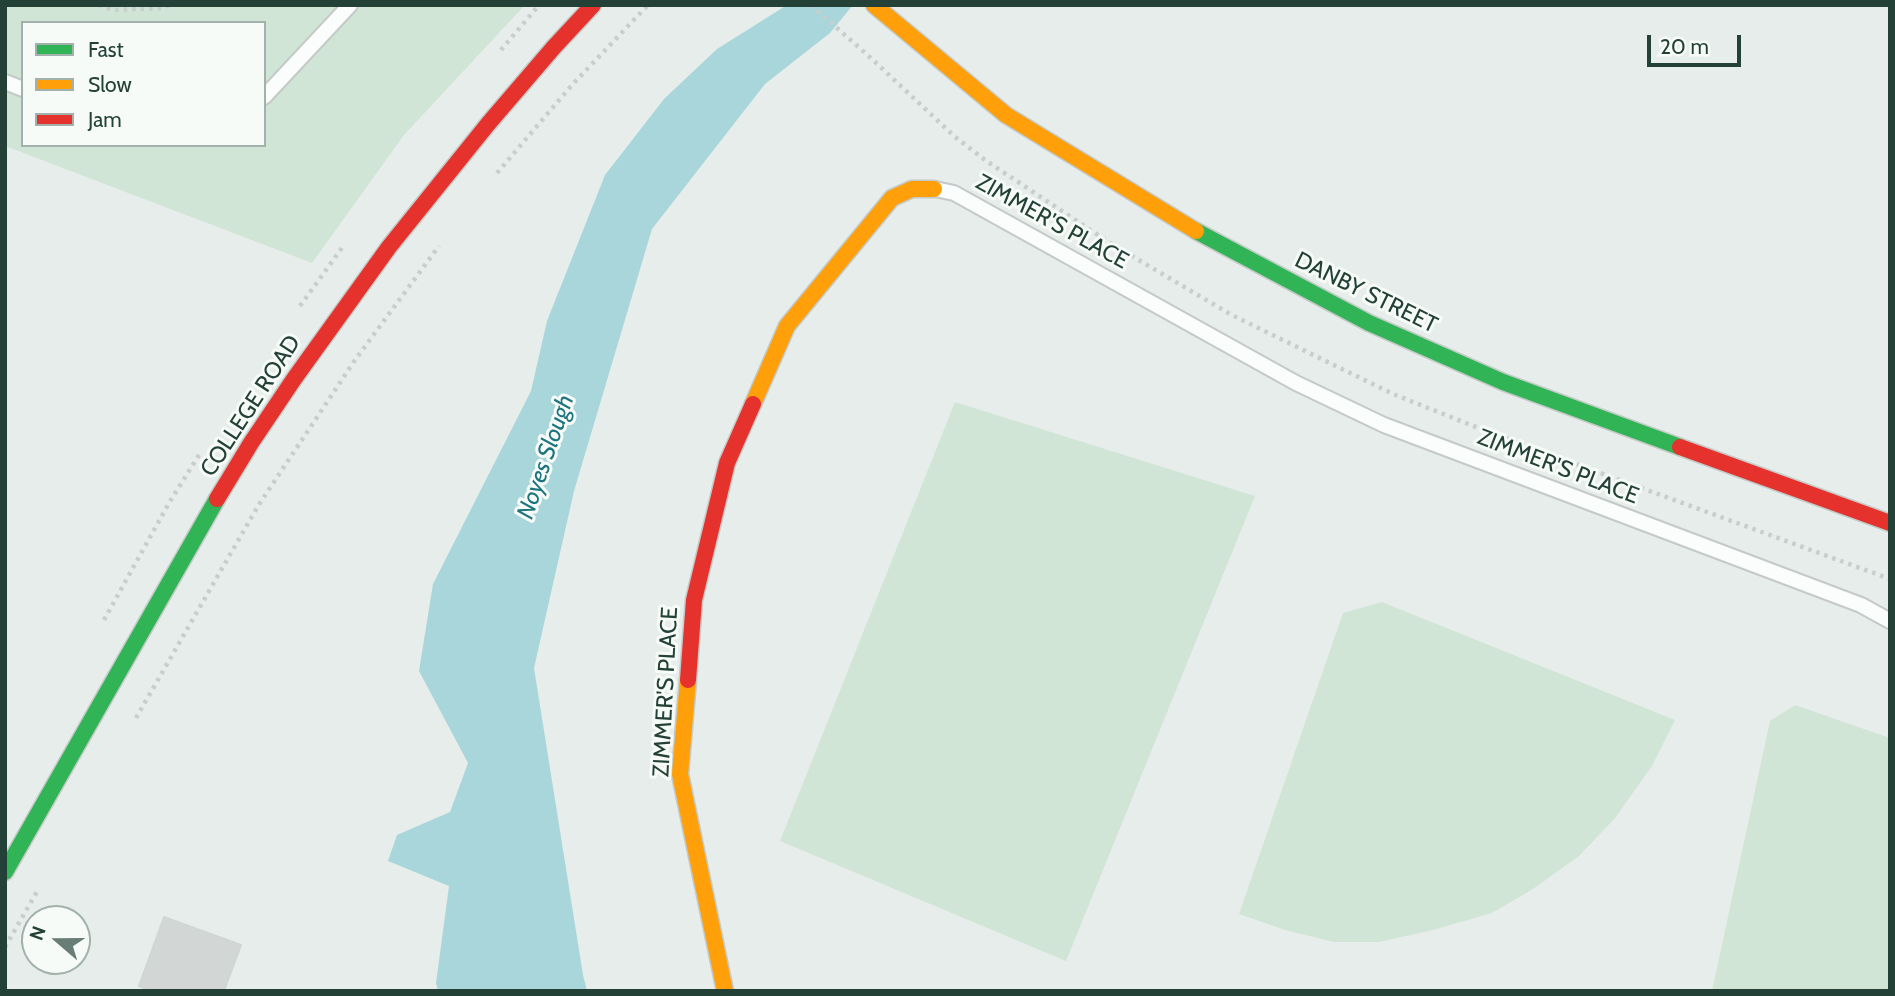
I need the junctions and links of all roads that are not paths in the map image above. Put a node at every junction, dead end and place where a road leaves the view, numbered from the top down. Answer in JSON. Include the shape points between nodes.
{"nodes":[{"id":1,"x":351,"y":5,"type":"edge"},
{"id":2,"x":593,"y":5,"type":"edge"},
{"id":3,"x":874,"y":5,"type":"edge"},
{"id":4,"x":266,"y":95,"type":"edge"},
{"id":5,"x":934,"y":189,"type":"joint"},
{"id":6,"x":1890,"y":523,"type":"edge"},
{"id":7,"x":1890,"y":621,"type":"edge"},
{"id":8,"x":5,"y":872,"type":"edge"},
{"id":9,"x":725,"y":991,"type":"edge"}],
"edges":[{"from":1,"to":4,"type":"lane"},
{"from":2,"to":8,"type":"street","name":"COLLEGE ROAD","via":[[397,237],[294,379],[204,521]]},
{"from":3,"to":6,"type":"street","name":"DANBY STREET","via":[[1006,115],[1215,242],[1369,323],[1503,382]]},
{"from":5,"to":7,"type":"lane","name":"ZIMMER'S PLACE","via":[[954,193],[1296,383],[1384,425],[1861,605]]},
{"from":5,"to":9,"type":"street","name":"ZIMMER'S PLACE","via":[[912,189],[892,198],[787,326],[727,463],[694,600],[680,774]]}]}
